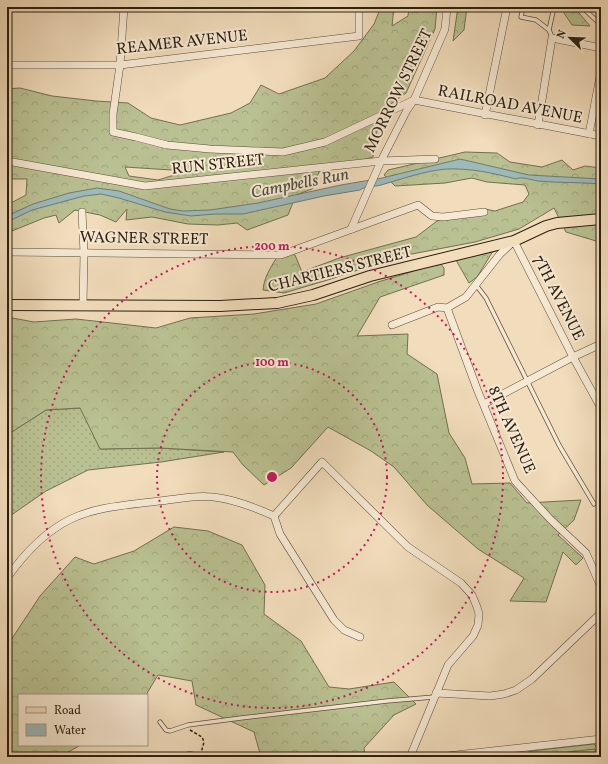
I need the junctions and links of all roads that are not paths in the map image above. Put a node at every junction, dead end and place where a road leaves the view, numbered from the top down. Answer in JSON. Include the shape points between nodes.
{"nodes":[{"id":1,"x":124,"y":7,"type":"edge"},
{"id":2,"x":359,"y":7,"type":"edge"},
{"id":3,"x":446,"y":7,"type":"edge"},
{"id":4,"x":507,"y":7,"type":"edge"},
{"id":5,"x":523,"y":7,"type":"edge"},
{"id":6,"x":554,"y":7,"type":"edge"},
{"id":7,"x":582,"y":7,"type":"edge"},
{"id":8,"x":601,"y":25,"type":"edge"},
{"id":9,"x":549,"y":30,"type":"junction"},
{"id":10,"x":552,"y":38,"type":"junction"},
{"id":11,"x":601,"y":48,"type":"edge"},
{"id":12,"x":7,"y":65,"type":"edge"},
{"id":13,"x":120,"y":65,"type":"junction"},
{"id":14,"x":601,"y":71,"type":"edge"},
{"id":15,"x":414,"y":100,"type":"junction"},
{"id":16,"x":485,"y":115,"type":"junction"},
{"id":17,"x":538,"y":125,"type":"junction"},
{"id":18,"x":588,"y":134,"type":"junction"},
{"id":19,"x":601,"y":136,"type":"edge"},
{"id":20,"x":434,"y":159,"type":"dead end"},
{"id":21,"x":7,"y":161,"type":"edge"},
{"id":22,"x":381,"y":162,"type":"junction"},
{"id":23,"x":82,"y":212,"type":"dead end"},
{"id":24,"x":484,"y":212,"type":"dead end"},
{"id":25,"x":601,"y":219,"type":"edge"},
{"id":26,"x":351,"y":229,"type":"junction"},
{"id":27,"x":514,"y":241,"type":"junction"},
{"id":28,"x":7,"y":252,"type":"edge"},
{"id":29,"x":84,"y":253,"type":"junction"},
{"id":30,"x":476,"y":285,"type":"junction"},
{"id":31,"x":7,"y":305,"type":"edge"},
{"id":32,"x":83,"y":306,"type":"junction"},
{"id":33,"x":447,"y":308,"type":"junction"},
{"id":34,"x":392,"y":325,"type":"dead end"},
{"id":35,"x":601,"y":344,"type":"edge"},
{"id":36,"x":573,"y":357,"type":"junction"},
{"id":37,"x":527,"y":382,"type":"junction"},
{"id":38,"x":484,"y":404,"type":"junction"},
{"id":39,"x":601,"y":408,"type":"edge"},
{"id":40,"x":594,"y":504,"type":"dead end"},
{"id":41,"x":274,"y":516,"type":"junction"},
{"id":42,"x":7,"y":578,"type":"edge"},
{"id":43,"x":601,"y":587,"type":"edge"},
{"id":44,"x":601,"y":613,"type":"edge"},
{"id":45,"x":360,"y":637,"type":"dead end"},
{"id":46,"x":435,"y":695,"type":"junction"},
{"id":47,"x":160,"y":722,"type":"dead end"},
{"id":48,"x":601,"y":740,"type":"edge"},
{"id":49,"x":520,"y":749,"type":"junction"},
{"id":50,"x":410,"y":757,"type":"edge"},
{"id":51,"x":438,"y":757,"type":"edge"},
{"id":52,"x":518,"y":757,"type":"edge"}],
"edges":[{"from":1,"to":13,"type":"street"},
{"from":2,"to":13,"type":"street","name":"REAMER AVENUE","via":[[359,36]]},
{"from":3,"to":15,"type":"street","name":"MORROW STREET","via":[[445,29]]},
{"from":4,"to":16,"type":"street"},
{"from":5,"to":9,"type":"lane","via":[[521,17],[536,20]]},
{"from":6,"to":9,"type":"lane"},
{"from":7,"to":8,"type":"lane"},
{"from":9,"to":10,"type":"lane"},
{"from":10,"to":11,"type":"street"},
{"from":10,"to":17,"type":"street"},
{"from":12,"to":13,"type":"street","name":"REAMER AVENUE"},
{"from":13,"to":15,"type":"street","via":[[113,132],[167,145],[210,150],[283,152],[325,142]]},
{"from":14,"to":18,"type":"street"},
{"from":15,"to":16,"type":"street","name":"RAILROAD AVENUE"},
{"from":15,"to":22,"type":"street","name":"MORROW STREET"},
{"from":16,"to":17,"type":"street","name":"RAILROAD AVENUE"},
{"from":17,"to":18,"type":"street","name":"RAILROAD AVENUE"},
{"from":18,"to":19,"type":"street","name":"RAILROAD AVENUE"},
{"from":20,"to":22,"type":"street","name":"RUN STREET"},
{"from":21,"to":22,"type":"street","name":"RUN STREET","via":[[145,186]]},
{"from":22,"to":26,"type":"street","name":"MORROW STREET"},
{"from":23,"to":29,"type":"street"},
{"from":24,"to":26,"type":"street","via":[[432,216],[418,205]]},
{"from":25,"to":27,"type":"main road","name":"CHARTIERS STREET","via":[[557,223]]},
{"from":26,"to":29,"type":"street","name":"WAGNER STREET","via":[[281,255]]},
{"from":27,"to":30,"type":"street","via":[[500,254]]},
{"from":27,"to":32,"type":"main road","name":"CHARTIERS STREET","via":[[370,276],[313,295],[276,303],[233,306]]},
{"from":27,"to":36,"type":"street","name":"7TH AVENUE"},
{"from":28,"to":29,"type":"street","name":"WAGNER STREET"},
{"from":29,"to":32,"type":"street"},
{"from":30,"to":33,"type":"street","via":[[466,297]]},
{"from":30,"to":37,"type":"lane","via":[[486,298]]},
{"from":31,"to":32,"type":"main road","name":"CHARTIERS STREET"},
{"from":33,"to":34,"type":"street","via":[[438,307]]},
{"from":33,"to":38,"type":"street","name":"8TH AVENUE"},
{"from":35,"to":36,"type":"street"},
{"from":36,"to":37,"type":"street"},
{"from":36,"to":39,"type":"street","name":"7TH AVENUE"},
{"from":37,"to":38,"type":"street"},
{"from":37,"to":40,"type":"lane","via":[[559,445]]},
{"from":38,"to":43,"type":"street","name":"8TH AVENUE","via":[[515,481],[586,553]]},
{"from":41,"to":42,"type":"street","via":[[250,505],[200,496],[89,512],[70,519],[49,532],[33,546]]},
{"from":41,"to":45,"type":"street","via":[[280,534],[334,620],[344,630]]},
{"from":41,"to":46,"type":"street","via":[[322,462],[408,547],[461,583],[472,595],[479,614],[478,625],[473,636],[448,665]]},
{"from":44,"to":46,"type":"street","via":[[532,679],[516,690],[490,696]]},
{"from":46,"to":47,"type":"lane","via":[[288,712],[170,731]]},
{"from":46,"to":50,"type":"street"},
{"from":48,"to":49,"type":"street"},
{"from":49,"to":51,"type":"street"},
{"from":49,"to":52,"type":"street"}]}
